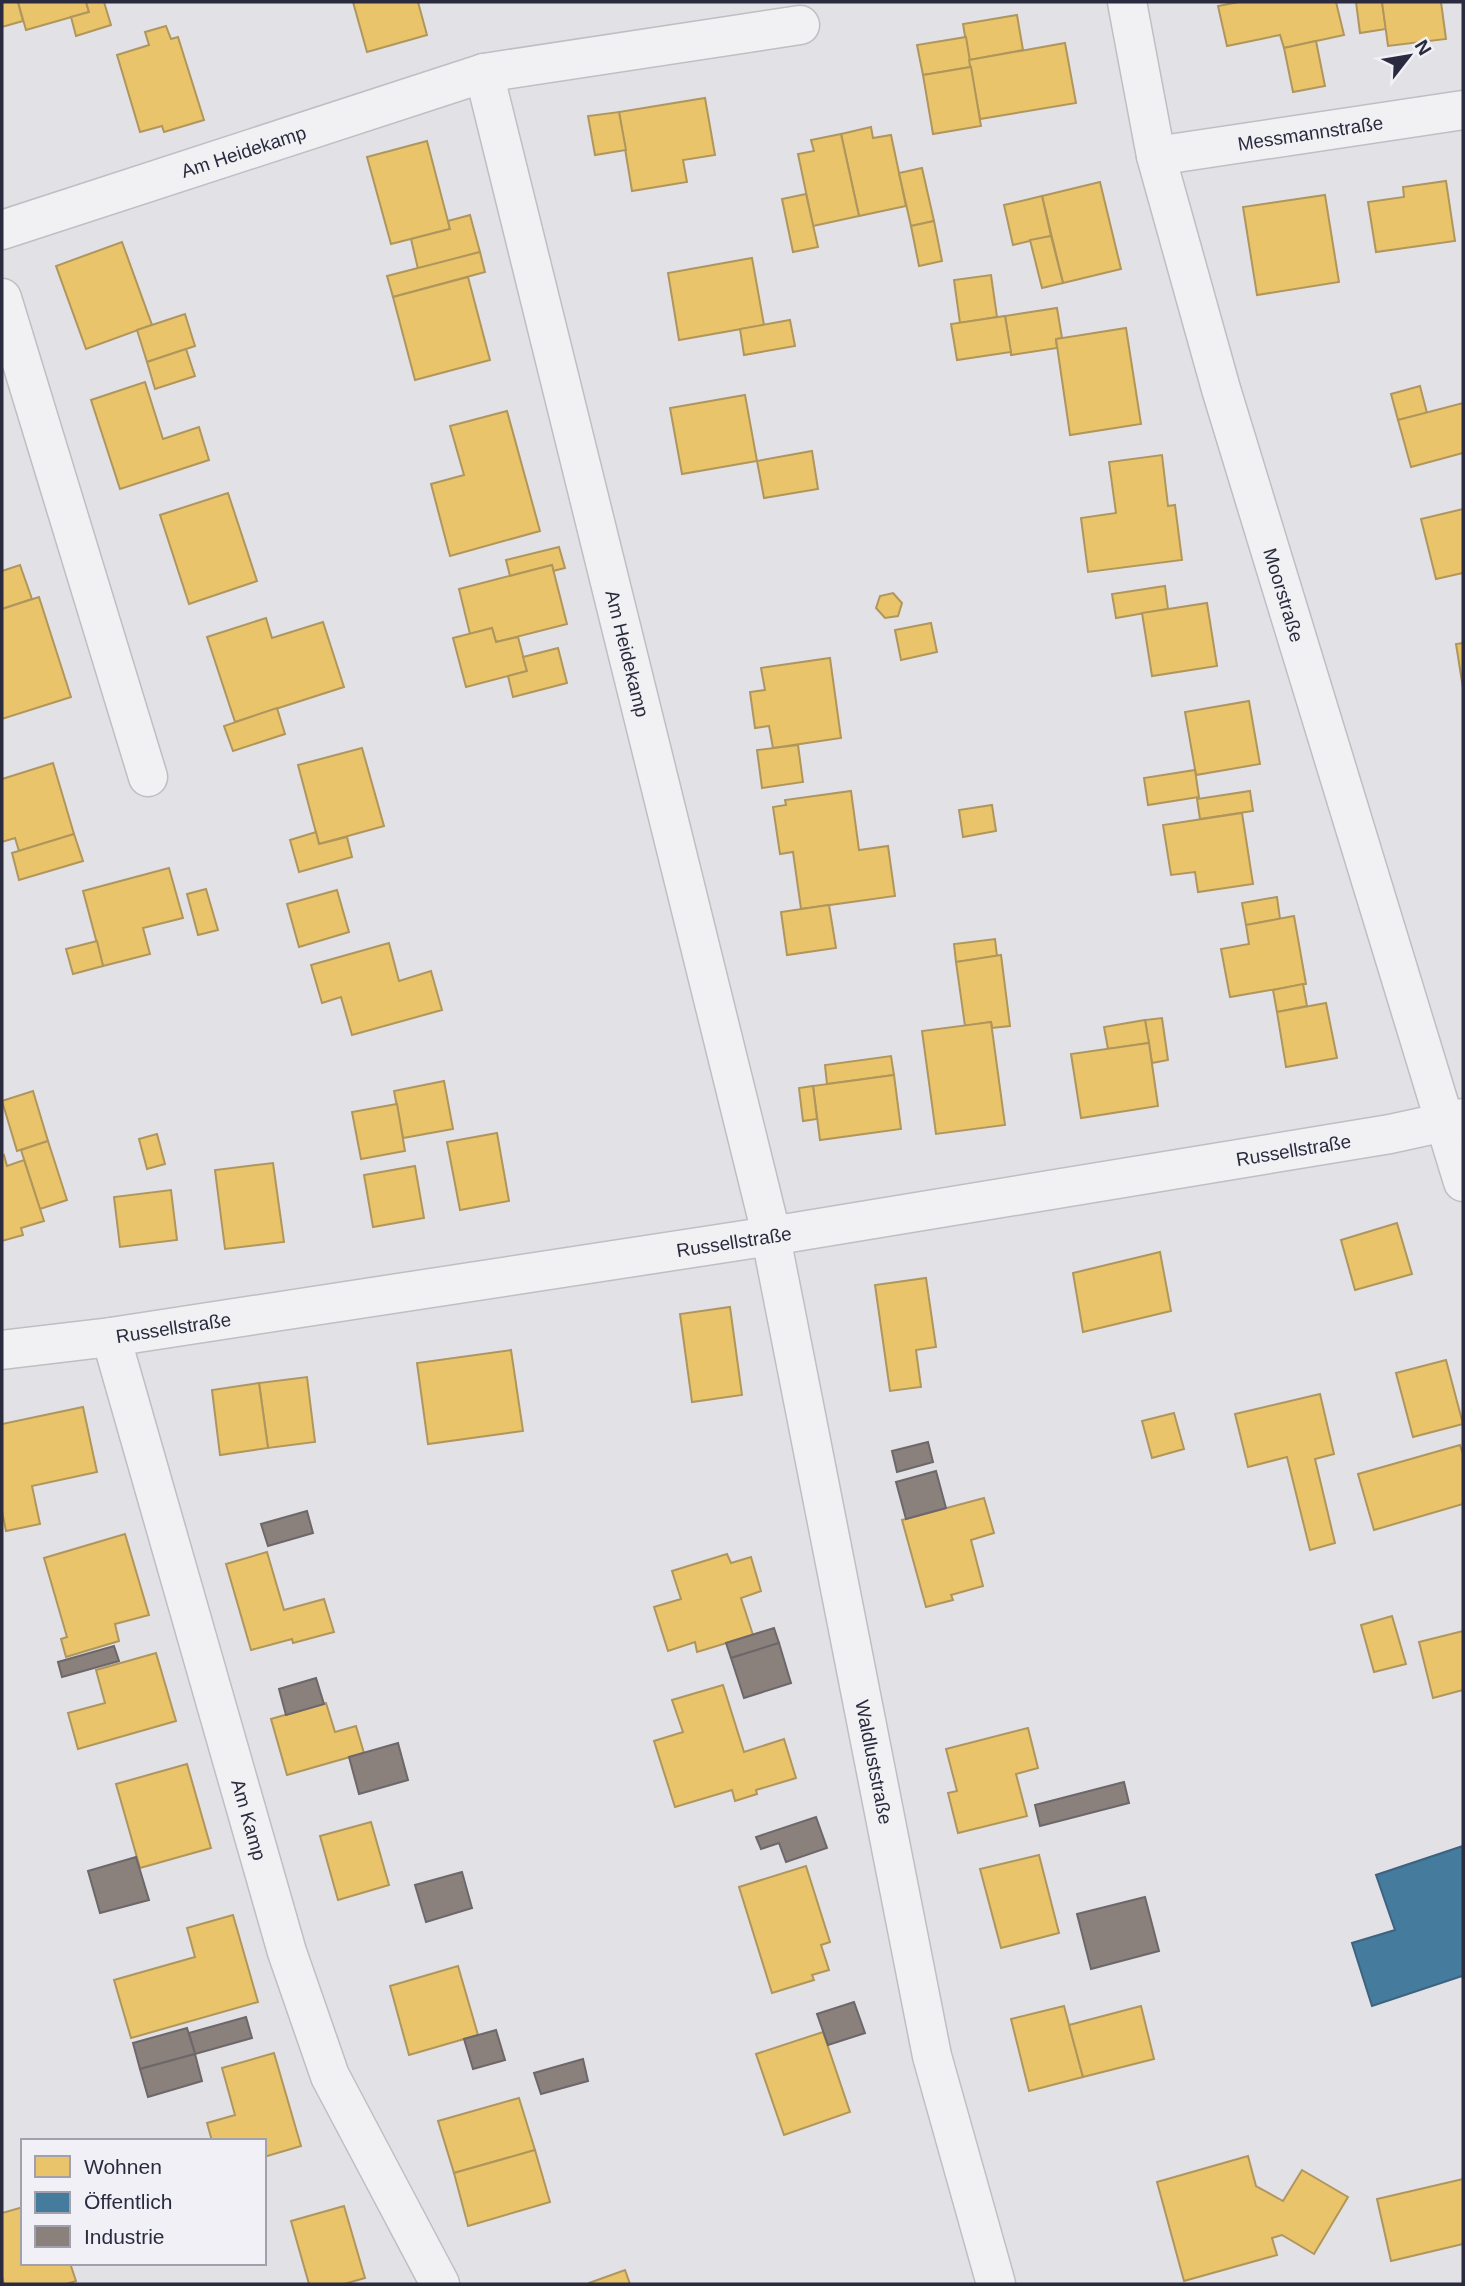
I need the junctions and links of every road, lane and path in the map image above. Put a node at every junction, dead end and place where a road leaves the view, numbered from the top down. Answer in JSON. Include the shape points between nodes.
{"nodes":[{"id":1,"x":1127,"y":2,"type":"edge"},
{"id":2,"x":800,"y":25,"type":"dead end"},
{"id":3,"x":484,"y":73,"type":"junction"},
{"id":4,"x":1463,"y":110,"type":"edge"},
{"id":5,"x":1156,"y":156,"type":"junction"},
{"id":6,"x":2,"y":230,"type":"edge"},
{"id":7,"x":2,"y":298,"type":"edge"},
{"id":8,"x":148,"y":777,"type":"dead end"},
{"id":9,"x":1454,"y":1120,"type":"edge"},
{"id":10,"x":1463,"y":1182,"type":"edge"},
{"id":11,"x":771,"y":1236,"type":"junction"},
{"id":12,"x":111,"y":1337,"type":"junction"},
{"id":13,"x":2,"y":1350,"type":"edge"},
{"id":14,"x":440,"y":2284,"type":"edge"},
{"id":15,"x":996,"y":2284,"type":"edge"}],
"edges":[{"from":1,"to":5,"type":"street","name":"Moorstraße"},
{"from":2,"to":3,"type":"street","name":"Am Heidekamp"},
{"from":3,"to":6,"type":"street","name":"Am Heidekamp"},
{"from":3,"to":11,"type":"street","name":"Am Heidekamp"},
{"from":4,"to":5,"type":"street","name":"Messmannstraße"},
{"from":5,"to":9,"type":"street","name":"Moorstraße","via":[[1221,389]]},
{"from":7,"to":8,"type":"street"},
{"from":9,"to":10,"type":"street","name":"Moorstraße"},
{"from":9,"to":11,"type":"street","name":"Russellstraße"},
{"from":11,"to":12,"type":"street","name":"Russellstraße"},
{"from":11,"to":15,"type":"street","name":"Waldluststraße","via":[[932,2056]]},
{"from":12,"to":13,"type":"street","name":"Russellstraße"},
{"from":12,"to":14,"type":"street","name":"Am Kamp","via":[[287,1952],[326,2063]]}]}
